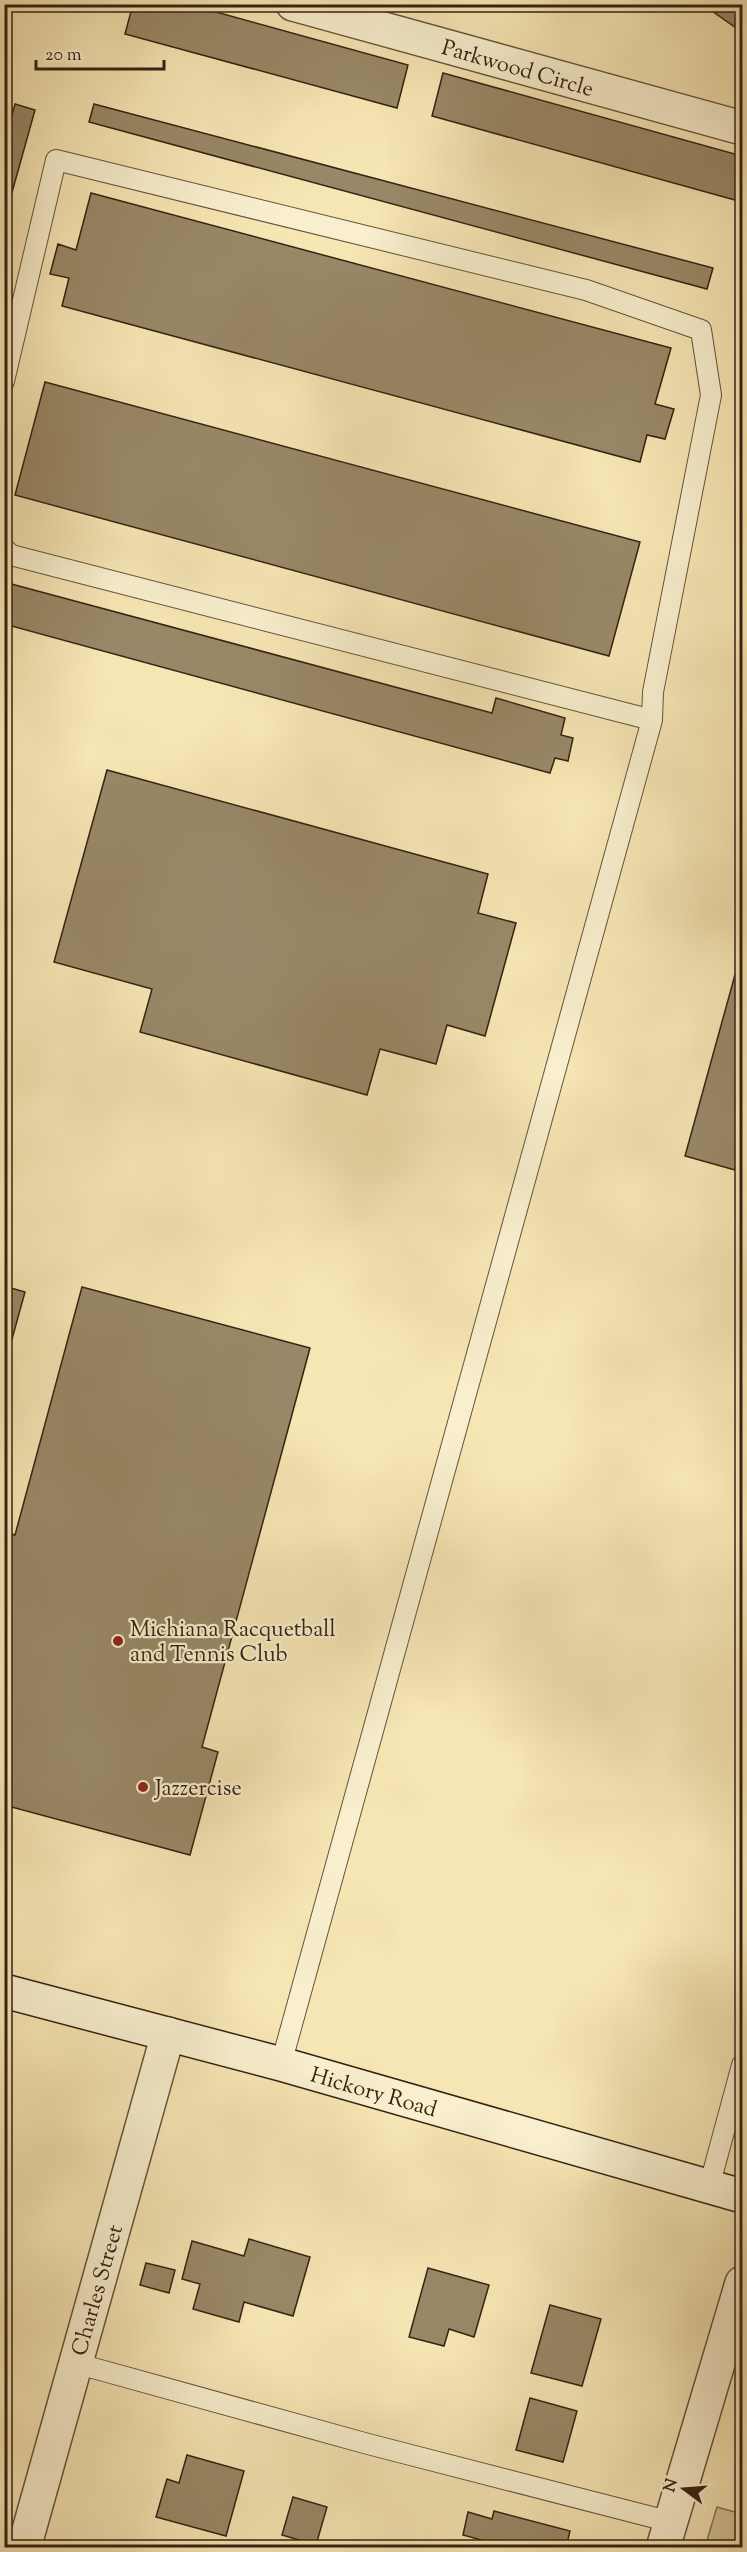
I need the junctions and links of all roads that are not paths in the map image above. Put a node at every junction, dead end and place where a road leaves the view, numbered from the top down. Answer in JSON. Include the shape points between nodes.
{"nodes":[{"id":1,"x":293,"y":4,"type":"edge"},
{"id":2,"x":742,"y":128,"type":"edge"},
{"id":3,"x":4,"y":381,"type":"edge"},
{"id":4,"x":4,"y":548,"type":"edge"},
{"id":5,"x":652,"y":720,"type":"junction"},
{"id":6,"x":4,"y":1991,"type":"edge"},
{"id":7,"x":168,"y":2034,"type":"junction"},
{"id":8,"x":281,"y":2064,"type":"junction"},
{"id":9,"x":742,"y":2065,"type":"edge"},
{"id":10,"x":709,"y":2187,"type":"junction"},
{"id":11,"x":742,"y":2196,"type":"edge"},
{"id":12,"x":742,"y":2283,"type":"edge"},
{"id":13,"x":75,"y":2363,"type":"junction"},
{"id":14,"x":667,"y":2535,"type":"edge"},
{"id":15,"x":24,"y":2547,"type":"edge"}],
"edges":[{"from":1,"to":2,"type":"street","name":"Parkwood Circle"},
{"from":3,"to":5,"type":"lane","via":[[56,160],[586,290],[701,330],[711,395],[652,692]]},
{"from":4,"to":5,"type":"lane","via":[[11,555]]},
{"from":5,"to":8,"type":"lane"},
{"from":6,"to":7,"type":"street","name":"Hickory Road"},
{"from":7,"to":8,"type":"street","name":"Hickory Road"},
{"from":7,"to":13,"type":"street","name":"Charles Street"},
{"from":8,"to":10,"type":"street","name":"Hickory Road"},
{"from":9,"to":10,"type":"lane"},
{"from":10,"to":11,"type":"street","name":"Hickory Road"},
{"from":12,"to":14,"type":"street"},
{"from":13,"to":14,"type":"lane","via":[[379,2447]]},
{"from":13,"to":15,"type":"street","name":"Charles Street"}]}
